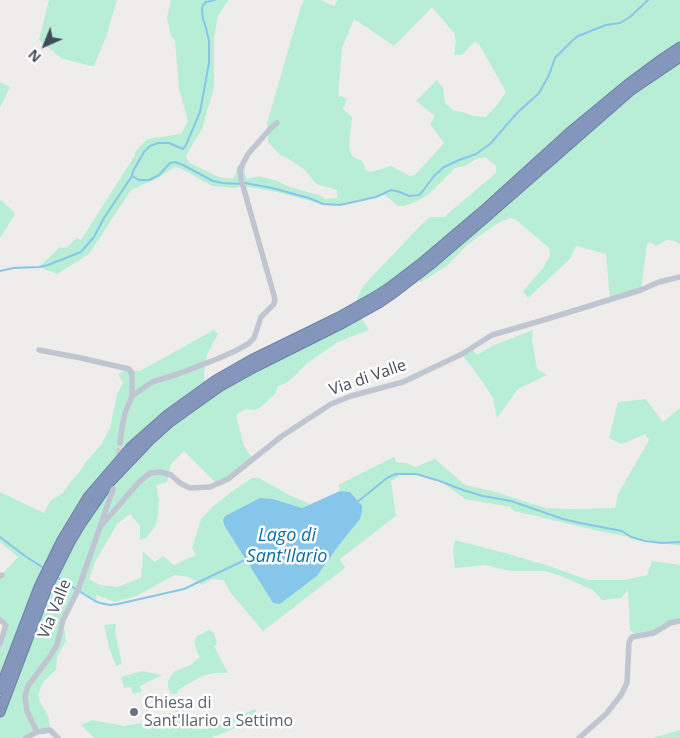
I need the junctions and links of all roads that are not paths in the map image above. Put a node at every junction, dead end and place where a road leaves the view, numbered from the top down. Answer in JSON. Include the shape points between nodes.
{"nodes":[{"id":1,"x":680,"y":47,"type":"edge"},
{"id":2,"x":680,"y":56,"type":"edge"},
{"id":3,"x":277,"y":123,"type":"dead end"},
{"id":4,"x":680,"y":277,"type":"edge"},
{"id":5,"x":39,"y":350,"type":"dead end"},
{"id":6,"x":132,"y":396,"type":"junction"},
{"id":7,"x":120,"y":443,"type":"tunnel mouth"},
{"id":8,"x":113,"y":489,"type":"dead end"},
{"id":9,"x":100,"y":527,"type":"junction"},
{"id":10,"x":0,"y":620,"type":"edge"},
{"id":11,"x":680,"y":621,"type":"edge"},
{"id":12,"x":0,"y":644,"type":"edge"},
{"id":13,"x":0,"y":689,"type":"edge"},
{"id":14,"x":0,"y":712,"type":"edge"},
{"id":15,"x":37,"y":732,"type":"junction"},
{"id":16,"x":26,"y":738,"type":"edge"},
{"id":17,"x":58,"y":738,"type":"edge"},
{"id":18,"x":579,"y":738,"type":"edge"}],
"edges":[{"from":1,"to":13,"type":"highway","via":[[627,85],[390,287],[216,380],[166,416],[132,446],[88,497],[62,540],[39,587]]},
{"from":2,"to":14,"type":"highway","via":[[625,96],[486,218],[395,292],[343,323],[219,387],[150,440],[109,483],[70,542],[47,588]]},
{"from":3,"to":6,"type":"street","via":[[248,154],[240,170],[274,304],[261,316],[254,338],[248,344],[152,382]]},
{"from":4,"to":9,"type":"street","name":"Via di Valle","via":[[492,335],[403,382],[331,404],[282,436],[228,479],[210,487],[190,488],[171,475],[150,473]]},
{"from":5,"to":6,"type":"street","via":[[129,369]]},
{"from":6,"to":7,"type":"street","via":[[125,413]]},
{"from":8,"to":9,"type":"street","name":"Via Valle"},
{"from":9,"to":15,"type":"street","name":"Via Valle","via":[[77,592],[63,620],[57,645],[28,686],[25,696],[27,711]]},
{"from":10,"to":12,"type":"street","via":[[6,625]]},
{"from":11,"to":18,"type":"street","via":[[654,633],[632,638],[626,683],[621,695],[606,714]]},
{"from":15,"to":16,"type":"street"},
{"from":15,"to":17,"type":"street","via":[[50,730]]}]}
